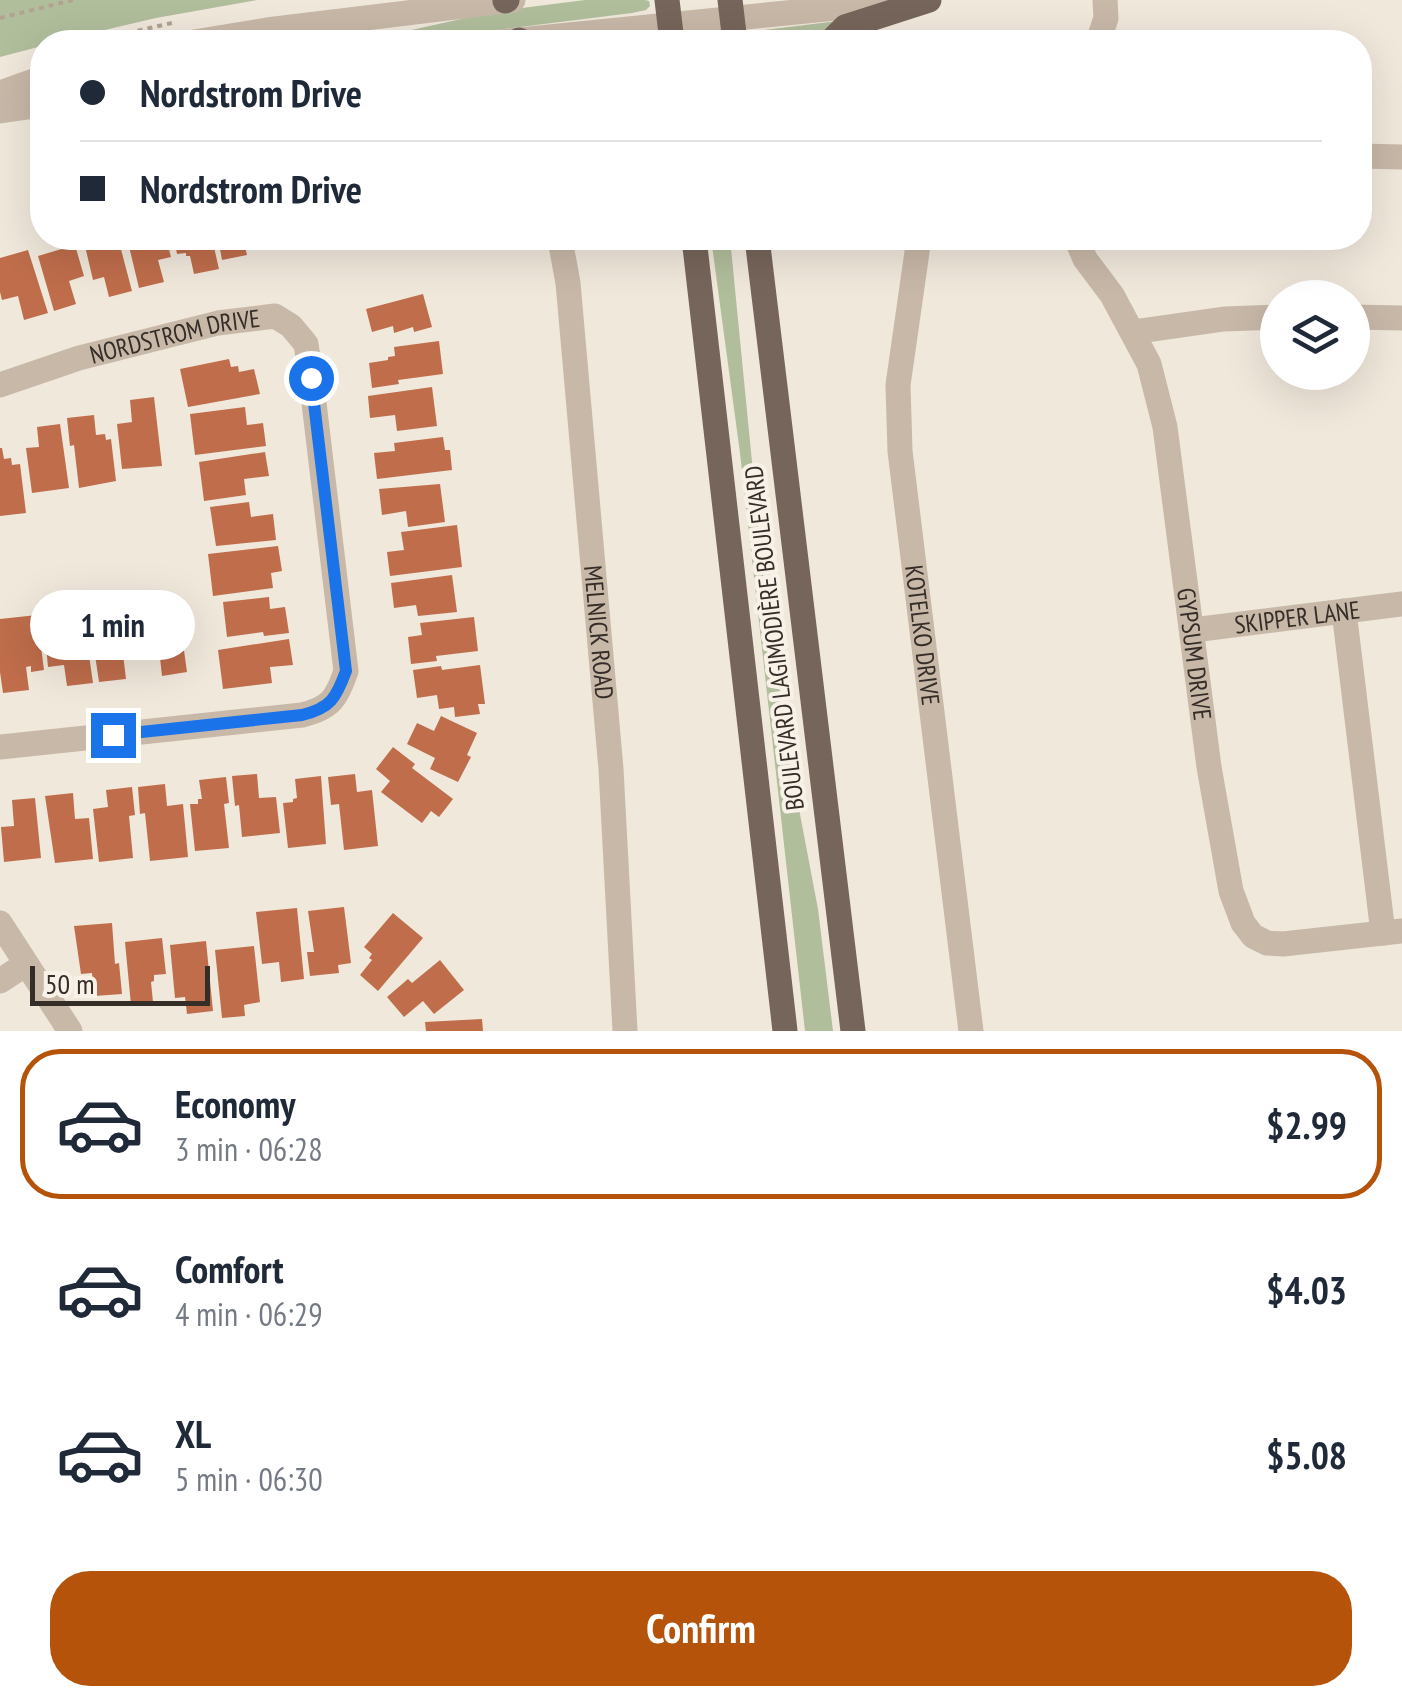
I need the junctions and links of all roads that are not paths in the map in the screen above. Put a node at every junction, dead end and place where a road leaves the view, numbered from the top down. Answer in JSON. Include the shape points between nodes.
{"nodes":[{"id":1,"x":508,"y":0,"type":"edge"},
{"id":2,"x":920,"y":0,"type":"edge"},
{"id":3,"x":929,"y":0,"type":"edge"},
{"id":4,"x":1104,"y":0,"type":"edge"},
{"id":5,"x":732,"y":20,"type":"edge"},
{"id":6,"x":669,"y":22,"type":"edge"},
{"id":7,"x":308,"y":30,"type":"edge"},
{"id":8,"x":607,"y":30,"type":"edge"},
{"id":9,"x":843,"y":30,"type":"edge"},
{"id":10,"x":1102,"y":30,"type":"edge"},
{"id":11,"x":30,"y":82,"type":"edge"},
{"id":12,"x":0,"y":93,"type":"edge"},
{"id":13,"x":30,"y":107,"type":"edge"},
{"id":14,"x":0,"y":111,"type":"edge"},
{"id":15,"x":1372,"y":156,"type":"edge"},
{"id":16,"x":1402,"y":157,"type":"edge"},
{"id":17,"x":562,"y":250,"type":"edge"},
{"id":18,"x":695,"y":250,"type":"edge"},
{"id":19,"x":758,"y":250,"type":"edge"},
{"id":20,"x":917,"y":250,"type":"edge"},
{"id":21,"x":1081,"y":250,"type":"edge"},
{"id":22,"x":1370,"y":317,"type":"edge"},
{"id":23,"x":1260,"y":318,"type":"edge"},
{"id":24,"x":1402,"y":318,"type":"edge"},
{"id":25,"x":1133,"y":332,"type":"junction"},
{"id":26,"x":0,"y":386,"type":"edge"},
{"id":27,"x":1402,"y":604,"type":"edge"},
{"id":28,"x":1344,"y":611,"type":"junction"},
{"id":29,"x":1193,"y":630,"type":"junction"},
{"id":30,"x":0,"y":747,"type":"edge"},
{"id":31,"x":0,"y":923,"type":"edge"},
{"id":32,"x":1393,"y":932,"type":"edge"},
{"id":33,"x":26,"y":964,"type":"junction"},
{"id":34,"x":0,"y":981,"type":"edge"},
{"id":35,"x":70,"y":1031,"type":"edge"},
{"id":36,"x":624,"y":1031,"type":"edge"},
{"id":37,"x":784,"y":1031,"type":"edge"},
{"id":38,"x":853,"y":1031,"type":"edge"},
{"id":39,"x":971,"y":1031,"type":"edge"}],
"edges":[{"from":1,"to":7,"type":"street"},
{"from":2,"to":5,"type":"street"},
{"from":3,"to":9,"type":"main road"},
{"from":4,"to":10,"type":"street"},
{"from":5,"to":6,"type":"street"},
{"from":6,"to":8,"type":"street"},
{"from":11,"to":12,"type":"street"},
{"from":13,"to":14,"type":"street"},
{"from":15,"to":16,"type":"street"},
{"from":17,"to":36,"type":"street","name":"MELNICK ROAD","via":[[611,769]]},
{"from":18,"to":37,"type":"main road","name":"BOULEVARD LAGIMODIÈRE BOULEVARD"},
{"from":19,"to":38,"type":"main road","name":"BOULEVARD LAGIMODIÈRE BOULEVARD"},
{"from":20,"to":39,"type":"street","name":"KOTELKO DRIVE","via":[[898,385],[900,451]]},
{"from":21,"to":25,"type":"street","name":"GYPSUM DRIVE"},
{"from":22,"to":24,"type":"street"},
{"from":23,"to":25,"type":"street"},
{"from":25,"to":29,"type":"street","name":"GYPSUM DRIVE","via":[[1165,427]]},
{"from":26,"to":30,"type":"street","name":"NORDSTROM DRIVE","via":[[218,323],[275,316],[291,326],[306,344],[346,671],[338,695],[302,715]]},
{"from":27,"to":28,"type":"street","name":"SKIPPER LANE"},
{"from":28,"to":29,"type":"street","name":"SKIPPER LANE"},
{"from":28,"to":32,"type":"street"},
{"from":29,"to":32,"type":"street","name":"GYPSUM DRIVE","via":[[1209,767],[1231,892],[1243,923],[1253,936],[1283,944]]},
{"from":31,"to":33,"type":"street"},
{"from":33,"to":34,"type":"street"},
{"from":33,"to":35,"type":"street"}]}
